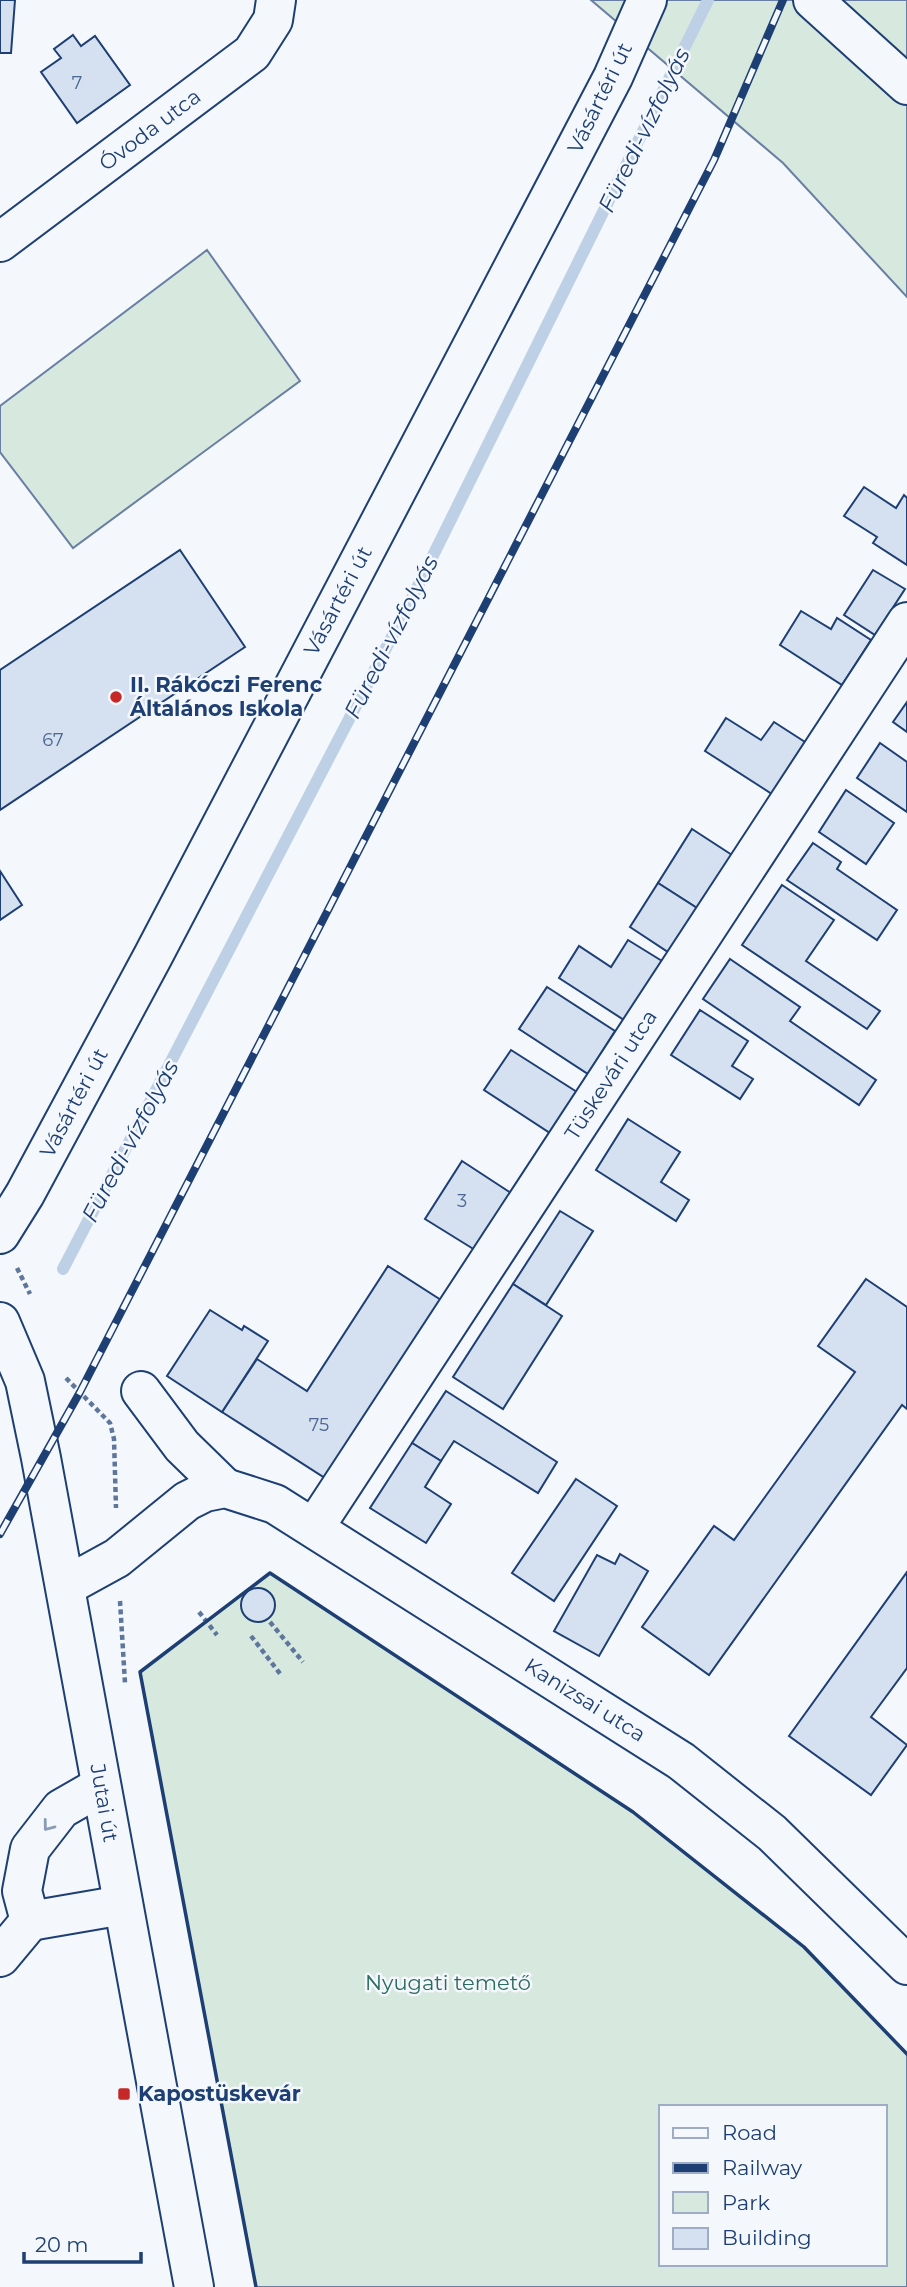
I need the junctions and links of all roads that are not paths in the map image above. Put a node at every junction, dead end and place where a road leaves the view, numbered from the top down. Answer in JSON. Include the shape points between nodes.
{"nodes":[{"id":1,"x":276,"y":0,"type":"edge"},
{"id":2,"x":647,"y":0,"type":"edge"},
{"id":3,"x":813,"y":0,"type":"edge"},
{"id":4,"x":907,"y":85,"type":"edge"},
{"id":5,"x":0,"y":242,"type":"edge"},
{"id":6,"x":907,"y":622,"type":"edge"},
{"id":7,"x":0,"y":1234,"type":"edge"},
{"id":8,"x":0,"y":1322,"type":"edge"},
{"id":9,"x":141,"y":1391,"type":"dead end"},
{"id":10,"x":225,"y":1488,"type":"junction"},
{"id":11,"x":314,"y":1528,"type":"junction"},
{"id":12,"x":65,"y":1586,"type":"junction"},
{"id":13,"x":101,"y":1786,"type":"junction"},
{"id":14,"x":123,"y":1905,"type":"junction"},
{"id":15,"x":30,"y":1921,"type":"junction"},
{"id":16,"x":0,"y":1957,"type":"edge"},
{"id":17,"x":907,"y":1965,"type":"edge"},
{"id":18,"x":194,"y":2287,"type":"edge"}],
"edges":[{"from":1,"to":5,"type":"street","name":"Óvoda utca","via":[[273,20],[252,54]]},
{"from":2,"to":7,"type":"street","name":"Vásártéri út","via":[[612,77],[153,956]]},
{"from":3,"to":4,"type":"street"},
{"from":6,"to":11,"type":"street","name":"Tüskevári utca"},
{"from":8,"to":12,"type":"street","name":"Jutai út","via":[[25,1381]]},
{"from":9,"to":10,"type":"street","name":"Kanizsai utca","via":[[182,1446]]},
{"from":10,"to":11,"type":"street","name":"Kanizsai utca","via":[[275,1504]]},
{"from":10,"to":12,"type":"street","via":[[187,1501],[117,1558]]},
{"from":11,"to":17,"type":"street","name":"Kanizsai utca","via":[[681,1761],[772,1833]]},
{"from":12,"to":13,"type":"street","name":"Jutai út"},
{"from":13,"to":14,"type":"street","name":"Jutai út"},
{"from":13,"to":15,"type":"street","one_way":true,"via":[[61,1809],[30,1849],[22,1891]]},
{"from":14,"to":15,"type":"street"},
{"from":14,"to":18,"type":"street","name":"Jutai út"},
{"from":15,"to":16,"type":"street"}]}
